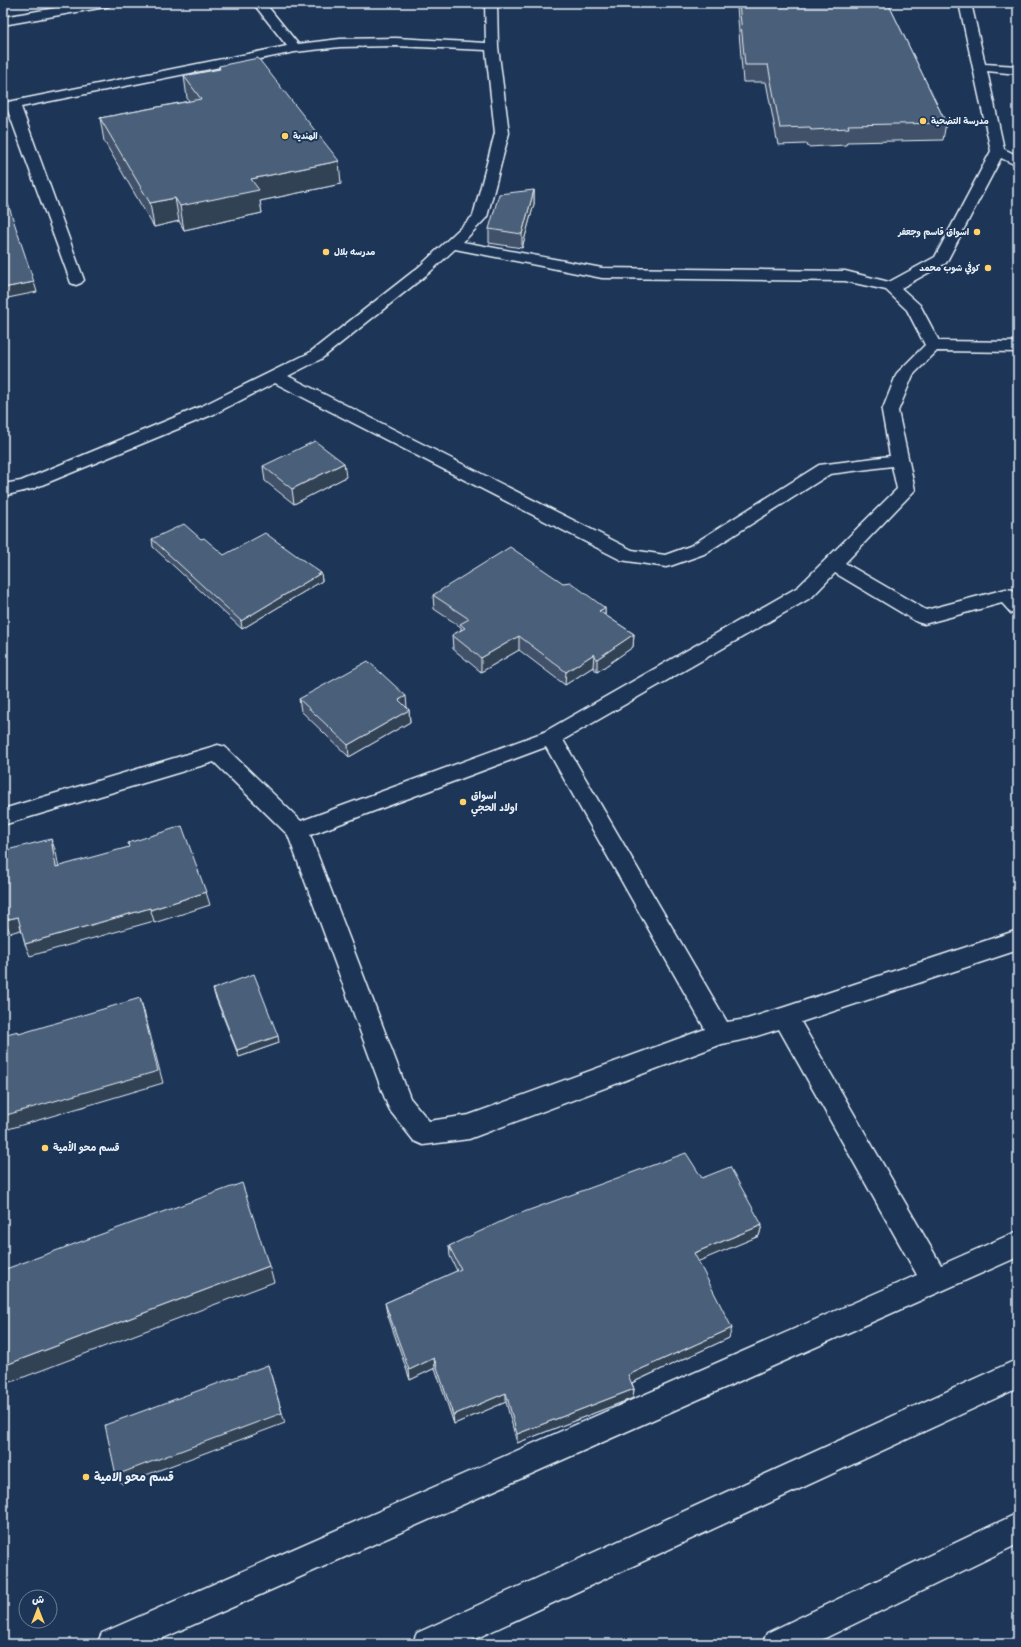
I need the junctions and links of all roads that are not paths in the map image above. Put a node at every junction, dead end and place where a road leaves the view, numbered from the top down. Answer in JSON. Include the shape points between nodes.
{"nodes":[{"id":1,"x":105,"y":3,"type":"edge"},
{"id":2,"x":259,"y":3,"type":"edge"},
{"id":3,"x":492,"y":3,"type":"edge"},
{"id":4,"x":965,"y":3,"type":"edge"},
{"id":5,"x":3,"y":21,"type":"edge"},
{"id":6,"x":492,"y":47,"type":"junction"},
{"id":7,"x":295,"y":48,"type":"junction"},
{"id":8,"x":979,"y":67,"type":"junction"},
{"id":9,"x":1018,"y":70,"type":"edge"},
{"id":10,"x":998,"y":151,"type":"junction"},
{"id":11,"x":1018,"y":162,"type":"edge"},
{"id":12,"x":452,"y":244,"type":"junction"},
{"id":13,"x":76,"y":280,"type":"dead end"},
{"id":14,"x":891,"y":286,"type":"junction"},
{"id":15,"x":933,"y":346,"type":"junction"},
{"id":16,"x":1018,"y":347,"type":"edge"},
{"id":17,"x":275,"y":376,"type":"junction"},
{"id":18,"x":900,"y":460,"type":"junction"},
{"id":19,"x":3,"y":490,"type":"edge"},
{"id":20,"x":833,"y":564,"type":"junction"},
{"id":21,"x":1018,"y":608,"type":"edge"},
{"id":22,"x":551,"y":737,"type":"junction"},
{"id":23,"x":3,"y":817,"type":"edge"},
{"id":24,"x":297,"y":831,"type":"junction"},
{"id":25,"x":1018,"y":940,"type":"edge"},
{"id":26,"x":784,"y":1017,"type":"junction"},
{"id":27,"x":720,"y":1034,"type":"junction"},
{"id":28,"x":1018,"y":1244,"type":"edge"},
{"id":29,"x":935,"y":1281,"type":"junction"},
{"id":30,"x":1018,"y":1373,"type":"edge"},
{"id":31,"x":1015,"y":1536,"type":"edge"},
{"id":32,"x":113,"y":1644,"type":"edge"},
{"id":33,"x":428,"y":1644,"type":"edge"},
{"id":34,"x":778,"y":1644,"type":"edge"}],
"edges":[{"from":1,"to":5,"type":"street","via":[[13,13]]},
{"from":2,"to":7,"type":"street"},
{"from":3,"to":6,"type":"street"},
{"from":4,"to":8,"type":"street"},
{"from":6,"to":7,"type":"street","via":[[396,42],[340,43]]},
{"from":6,"to":12,"type":"street","via":[[502,133],[480,217]]},
{"from":7,"to":13,"type":"street","via":[[13,104]]},
{"from":8,"to":9,"type":"street"},
{"from":8,"to":10,"type":"street"},
{"from":10,"to":11,"type":"street"},
{"from":10,"to":14,"type":"street","via":[[941,260]]},
{"from":12,"to":14,"type":"street","via":[[602,273],[845,276]]},
{"from":12,"to":17,"type":"street","via":[[425,269],[315,356]]},
{"from":14,"to":15,"type":"street","via":[[914,308]]},
{"from":15,"to":16,"type":"street"},
{"from":15,"to":18,"type":"street","via":[[905,373],[890,411]]},
{"from":17,"to":18,"type":"street","via":[[628,556],[666,561],[698,550],[825,469]]},
{"from":17,"to":19,"type":"street","via":[[208,410],[26,485]]},
{"from":18,"to":20,"type":"street","via":[[906,490]]},
{"from":20,"to":21,"type":"street","via":[[924,617],[1006,595]]},
{"from":20,"to":22,"type":"street","via":[[806,592]]},
{"from":22,"to":24,"type":"street"},
{"from":22,"to":27,"type":"street"},
{"from":23,"to":24,"type":"street","via":[[218,753]]},
{"from":24,"to":27,"type":"street","via":[[400,1104],[423,1133],[469,1127]]},
{"from":25,"to":26,"type":"street"},
{"from":26,"to":27,"type":"street"},
{"from":26,"to":29,"type":"street"},
{"from":28,"to":29,"type":"street"},
{"from":29,"to":32,"type":"street"},
{"from":30,"to":33,"type":"street"},
{"from":31,"to":34,"type":"street"}]}
